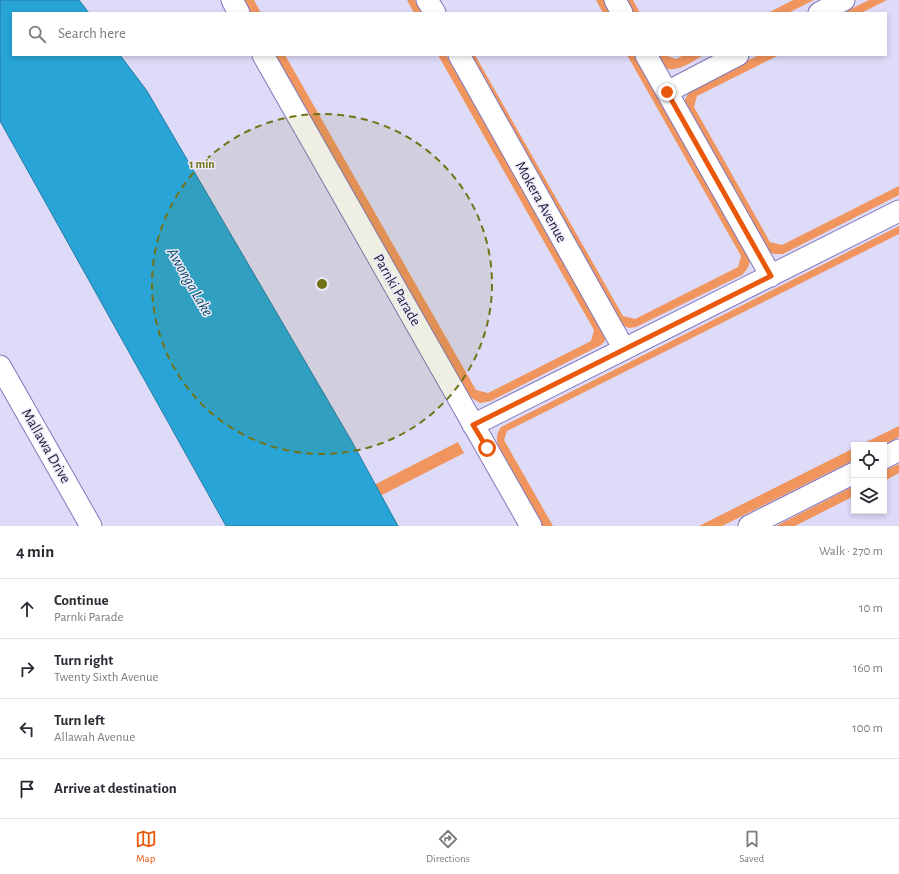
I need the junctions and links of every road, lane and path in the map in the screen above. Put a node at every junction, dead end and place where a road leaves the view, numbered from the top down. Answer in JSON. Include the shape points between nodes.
{"nodes":[{"id":1,"x":232,"y":0,"type":"edge"},
{"id":2,"x":428,"y":0,"type":"edge"},
{"id":3,"x":615,"y":0,"type":"edge"},
{"id":4,"x":844,"y":0,"type":"edge"},
{"id":5,"x":238,"y":12,"type":"edge"},
{"id":6,"x":434,"y":12,"type":"edge"},
{"id":7,"x":621,"y":12,"type":"edge"},
{"id":8,"x":821,"y":12,"type":"edge"},
{"id":9,"x":264,"y":56,"type":"edge"},
{"id":10,"x":460,"y":56,"type":"edge"},
{"id":11,"x":647,"y":56,"type":"edge"},
{"id":12,"x":736,"y":56,"type":"edge"},
{"id":13,"x":667,"y":92,"type":"junction"},
{"id":14,"x":899,"y":211,"type":"edge"},
{"id":15,"x":771,"y":276,"type":"junction"},
{"id":16,"x":624,"y":350,"type":"junction"},
{"id":17,"x":0,"y":366,"type":"edge"},
{"id":18,"x":473,"y":425,"type":"junction"},
{"id":19,"x":899,"y":450,"type":"edge"},
{"id":20,"x":887,"y":456,"type":"edge"},
{"id":21,"x":851,"y":475,"type":"edge"},
{"id":22,"x":91,"y":526,"type":"edge"},
{"id":23,"x":531,"y":526,"type":"edge"},
{"id":24,"x":749,"y":526,"type":"edge"}],
"edges":[{"from":1,"to":5,"type":"street"},
{"from":2,"to":6,"type":"street"},
{"from":3,"to":7,"type":"street"},
{"from":4,"to":8,"type":"street"},
{"from":9,"to":18,"type":"street","name":"Parnki Parade"},
{"from":10,"to":16,"type":"street","name":"Mokera Avenue"},
{"from":11,"to":13,"type":"street"},
{"from":12,"to":13,"type":"street"},
{"from":13,"to":15,"type":"street"},
{"from":14,"to":15,"type":"street"},
{"from":15,"to":16,"type":"street"},
{"from":16,"to":18,"type":"street"},
{"from":17,"to":22,"type":"street","name":"Mallawa Drive"},
{"from":18,"to":23,"type":"street","name":"Parnki Parade"},
{"from":19,"to":20,"type":"street"},
{"from":21,"to":24,"type":"street"}]}
